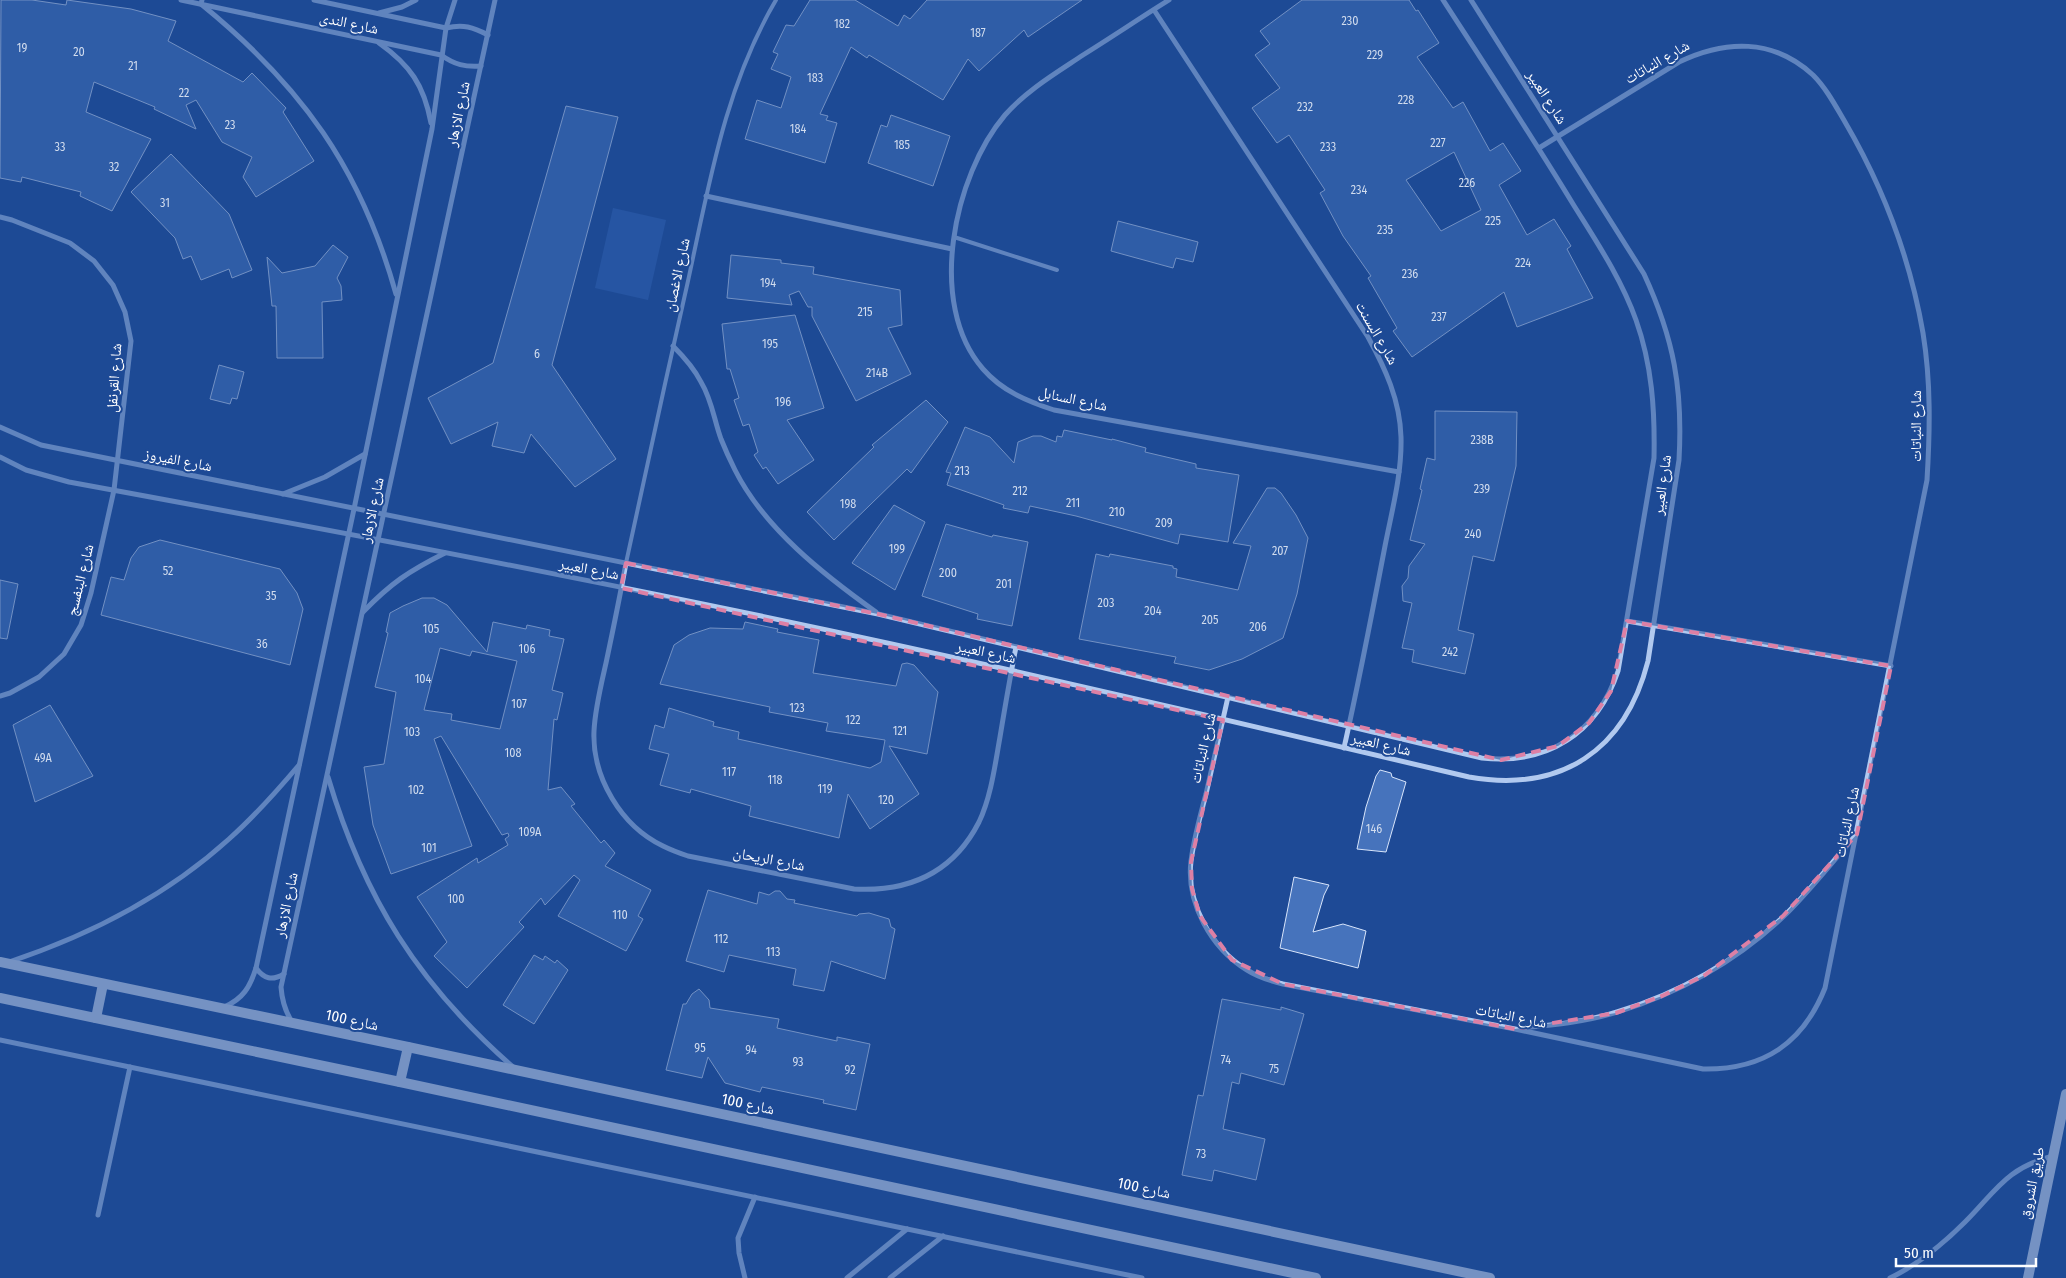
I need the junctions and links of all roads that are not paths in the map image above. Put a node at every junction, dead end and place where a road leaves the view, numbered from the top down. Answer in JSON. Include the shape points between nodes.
{"nodes":[{"id":1,"x":181,"y":0,"type":"edge"},
{"id":2,"x":314,"y":0,"type":"edge"},
{"id":3,"x":416,"y":0,"type":"edge"},
{"id":4,"x":455,"y":0,"type":"edge"},
{"id":5,"x":495,"y":0,"type":"edge"},
{"id":6,"x":776,"y":0,"type":"edge"},
{"id":7,"x":1169,"y":0,"type":"edge"},
{"id":8,"x":1442,"y":0,"type":"edge"},
{"id":9,"x":1470,"y":0,"type":"edge"},
{"id":10,"x":202,"y":2,"type":"edge"},
{"id":11,"x":1154,"y":10,"type":"junction"},
{"id":12,"x":377,"y":14,"type":"junction"},
{"id":13,"x":446,"y":28,"type":"junction"},
{"id":14,"x":488,"y":35,"type":"junction"},
{"id":15,"x":377,"y":41,"type":"junction"},
{"id":16,"x":441,"y":55,"type":"junction"},
{"id":17,"x":481,"y":66,"type":"junction"},
{"id":18,"x":432,"y":129,"type":"junction"},
{"id":19,"x":1558,"y":137,"type":"junction"},
{"id":20,"x":1540,"y":148,"type":"junction"},
{"id":21,"x":706,"y":196,"type":"junction"},
{"id":22,"x":0,"y":217,"type":"edge"},
{"id":23,"x":954,"y":237,"type":"junction"},
{"id":24,"x":952,"y":249,"type":"junction"},
{"id":25,"x":1058,"y":270,"type":"dead end"},
{"id":26,"x":397,"y":297,"type":"junction"},
{"id":27,"x":674,"y":346,"type":"junction"},
{"id":28,"x":0,"y":427,"type":"edge"},
{"id":29,"x":365,"y":454,"type":"junction"},
{"id":30,"x":0,"y":457,"type":"edge"},
{"id":31,"x":119,"y":461,"type":"junction"},
{"id":32,"x":1399,"y":472,"type":"junction"},
{"id":33,"x":114,"y":490,"type":"junction"},
{"id":34,"x":282,"y":494,"type":"junction"},
{"id":35,"x":354,"y":509,"type":"junction"},
{"id":36,"x":384,"y":515,"type":"junction"},
{"id":37,"x":348,"y":534,"type":"junction"},
{"id":38,"x":378,"y":540,"type":"junction"},
{"id":39,"x":446,"y":553,"type":"junction"},
{"id":40,"x":626,"y":562,"type":"junction"},
{"id":41,"x":621,"y":588,"type":"junction"},
{"id":42,"x":363,"y":612,"type":"junction"},
{"id":43,"x":878,"y":614,"type":"junction"},
{"id":44,"x":1627,"y":621,"type":"junction"},
{"id":45,"x":1653,"y":626,"type":"junction"},
{"id":46,"x":1016,"y":648,"type":"junction"},
{"id":47,"x":1891,"y":666,"type":"junction"},
{"id":48,"x":1012,"y":670,"type":"junction"},
{"id":49,"x":0,"y":696,"type":"edge"},
{"id":50,"x":1228,"y":697,"type":"junction"},
{"id":51,"x":1223,"y":720,"type":"junction"},
{"id":52,"x":1349,"y":726,"type":"junction"},
{"id":53,"x":1344,"y":748,"type":"junction"},
{"id":54,"x":299,"y":764,"type":"junction"},
{"id":55,"x":328,"y":775,"type":"junction"},
{"id":56,"x":1857,"y":834,"type":"junction"},
{"id":57,"x":2,"y":963,"type":"edge"},
{"id":58,"x":256,"y":968,"type":"junction"},
{"id":59,"x":284,"y":974,"type":"junction"},
{"id":60,"x":102,"y":984,"type":"junction"},
{"id":61,"x":0,"y":998,"type":"edge"},
{"id":62,"x":222,"y":1008,"type":"junction"},
{"id":63,"x":96,"y":1018,"type":"junction"},
{"id":64,"x":293,"y":1023,"type":"junction"},
{"id":65,"x":1515,"y":1029,"type":"junction"},
{"id":66,"x":0,"y":1040,"type":"edge"},
{"id":67,"x":408,"y":1047,"type":"junction"},
{"id":68,"x":130,"y":1068,"type":"junction"},
{"id":69,"x":517,"y":1070,"type":"junction"},
{"id":70,"x":400,"y":1082,"type":"junction"},
{"id":71,"x":2066,"y":1094,"type":"edge"},
{"id":72,"x":2053,"y":1156,"type":"junction"},
{"id":73,"x":755,"y":1197,"type":"junction"},
{"id":74,"x":98,"y":1215,"type":"dead end"},
{"id":75,"x":906,"y":1229,"type":"junction"},
{"id":76,"x":943,"y":1236,"type":"junction"},
{"id":77,"x":745,"y":1278,"type":"edge"},
{"id":78,"x":847,"y":1278,"type":"edge"},
{"id":79,"x":890,"y":1278,"type":"edge"},
{"id":80,"x":1142,"y":1278,"type":"edge"},
{"id":81,"x":1316,"y":1278,"type":"edge"},
{"id":82,"x":1490,"y":1278,"type":"edge"},
{"id":83,"x":1890,"y":1278,"type":"edge"},
{"id":84,"x":2028,"y":1278,"type":"edge"}],
"edges":[{"from":1,"to":10,"type":"street","name":"شارع الندى"},
{"from":2,"to":12,"type":"street","name":"شارع الندى"},
{"from":3,"to":12,"type":"street"},
{"from":4,"to":13,"type":"street","name":"شارع الازهار"},
{"from":5,"to":14,"type":"street","name":"شارع الازهار"},
{"from":6,"to":21,"type":"lane","name":"شارع الاغصان","via":[[754,40],[737,82]]},
{"from":7,"to":11,"type":"street","name":"شارع السنابل"},
{"from":8,"to":20,"type":"street","name":"شارع العبير"},
{"from":9,"to":19,"type":"street","name":"شارع العبير"},
{"from":10,"to":15,"type":"street","name":"شارع الندى"},
{"from":10,"to":26,"type":"street","via":[[268,64],[325,134],[368,213]]},
{"from":11,"to":23,"type":"street","name":"شارع السنابل","via":[[1036,87],[1005,115],[971,172]]},
{"from":11,"to":32,"type":"street","name":"شارع البسنت","via":[[1368,337],[1385,368],[1396,401],[1401,436]]},
{"from":12,"to":13,"type":"street","name":"شارع الندى"},
{"from":13,"to":14,"type":"street","name":"شارع الندى","via":[[474,27]]},
{"from":13,"to":16,"type":"street","name":"شارع الازهار"},
{"from":14,"to":17,"type":"street","name":"شارع الازهار"},
{"from":15,"to":16,"type":"street","name":"شارع الندى"},
{"from":15,"to":18,"type":"street","via":[[398,57],[416,78],[427,102]]},
{"from":16,"to":17,"type":"street","name":"شارع الندى","via":[[452,63]]},
{"from":16,"to":18,"type":"street","name":"شارع الازهار"},
{"from":17,"to":36,"type":"street","name":"شارع الازهار"},
{"from":18,"to":26,"type":"street","name":"شارع الازهار"},
{"from":19,"to":20,"type":"street","name":"شارع النباتات"},
{"from":19,"to":45,"type":"street","name":"شارع العبير","via":[[1644,274],[1658,304],[1676,365],[1680,396],[1679,460]]},
{"from":19,"to":47,"type":"street","name":"شارع النباتات","via":[[1679,62],[1717,47],[1738,45],[1778,53],[1813,75],[1826,90],[1862,150],[1900,240],[1924,344],[1930,432],[1927,480]]},
{"from":20,"to":44,"type":"street","name":"شارع العبير","via":[[1622,287],[1646,353],[1655,422],[1654,458]]},
{"from":21,"to":24,"type":"street"},
{"from":21,"to":27,"type":"lane","name":"شارع الاغصان"},
{"from":22,"to":31,"type":"street","name":"شارع القرنفل","via":[[70,243],[94,261],[113,285],[125,312],[130,341]]},
{"from":23,"to":24,"type":"street","name":"شارع السنابل"},
{"from":23,"to":25,"type":"lane"},
{"from":24,"to":32,"type":"street","name":"شارع السنابل","via":[[957,319],[967,345],[983,368],[1003,387],[1028,402],[1054,410]]},
{"from":26,"to":29,"type":"street","name":"شارع الازهار"},
{"from":27,"to":40,"type":"lane","name":"شارع الاغصان"},
{"from":27,"to":43,"type":"street","via":[[702,382],[721,439],[755,502],[812,563]]},
{"from":28,"to":31,"type":"street","name":"شارع الفيروز","via":[[41,445]]},
{"from":29,"to":34,"type":"street","via":[[325,477]]},
{"from":29,"to":35,"type":"street","name":"شارع الازهار"},
{"from":30,"to":33,"type":"street","via":[[26,470]]},
{"from":31,"to":33,"type":"street","name":"شارع البنفسج"},
{"from":31,"to":34,"type":"street","name":"شارع الفيروز"},
{"from":32,"to":52,"type":"street","name":"شارع البسنت"},
{"from":33,"to":37,"type":"street"},
{"from":33,"to":49,"type":"street","name":"شارع البنفسج","via":[[81,626],[64,654],[39,677]]},
{"from":34,"to":35,"type":"street","name":"شارع الفيروز"},
{"from":35,"to":36,"type":"street","name":"شارع العبير"},
{"from":35,"to":37,"type":"street","name":"شارع الازهار"},
{"from":36,"to":38,"type":"street","name":"شارع الازهار"},
{"from":36,"to":40,"type":"street","name":"شارع العبير"},
{"from":37,"to":38,"type":"street","name":"شارع العبير"},
{"from":37,"to":54,"type":"street","name":"شارع الازهار"},
{"from":38,"to":39,"type":"street","name":"شارع العبير"},
{"from":38,"to":42,"type":"street","name":"شارع الازهار"},
{"from":39,"to":41,"type":"street","name":"شارع العبير"},
{"from":39,"to":42,"type":"street","via":[[415,568],[387,588]]},
{"from":40,"to":41,"type":"street","name":"شارع الريحان"},
{"from":40,"to":43,"type":"street","name":"شارع العبير"},
{"from":41,"to":48,"type":"street","name":"شارع العبير"},
{"from":41,"to":48,"type":"street","name":"شارع الريحان","via":[[594,731],[596,759],[605,786],[619,810],[638,830],[662,846],[688,856],[854,889],[901,887],[926,877],[948,862],[966,843],[980,820],[994,768]]},
{"from":42,"to":55,"type":"street","name":"شارع الازهار"},
{"from":43,"to":46,"type":"street","name":"شارع العبير"},
{"from":44,"to":45,"type":"street"},
{"from":44,"to":52,"type":"street","name":"شارع العبير","via":[[1618,671],[1601,708],[1574,736],[1540,754],[1501,760],[1482,758]]},
{"from":45,"to":47,"type":"street"},
{"from":45,"to":53,"type":"street","name":"شارع العبير","via":[[1642,684],[1632,706],[1603,744],[1563,770],[1517,782],[1493,781]]},
{"from":46,"to":48,"type":"street","name":"شارع الريحان"},
{"from":46,"to":50,"type":"street","name":"شارع العبير"},
{"from":47,"to":56,"type":"street","name":"شارع النباتات"},
{"from":48,"to":51,"type":"street","name":"شارع العبير"},
{"from":50,"to":51,"type":"street","name":"شارع النباتات"},
{"from":50,"to":52,"type":"street","name":"شارع العبير"},
{"from":51,"to":53,"type":"street","name":"شارع العبير"},
{"from":51,"to":65,"type":"street","name":"شارع النباتات","via":[[1191,862],[1192,889],[1200,916],[1226,953],[1248,970],[1283,984]]},
{"from":52,"to":53,"type":"street","name":"شارع البسنت"},
{"from":54,"to":57,"type":"street","via":[[229,839],[146,901],[54,947]]},
{"from":54,"to":58,"type":"street","name":"شارع الازهار"},
{"from":55,"to":59,"type":"street","name":"شارع الازهار"},
{"from":55,"to":69,"type":"street","via":[[353,850],[388,921],[434,986],[487,1044]]},
{"from":56,"to":65,"type":"street","via":[[1783,916],[1746,948],[1706,975],[1616,1013]]},
{"from":56,"to":65,"type":"street","name":"شارع النباتات","via":[[1826,988],[1804,1028],[1769,1056],[1726,1070],[1703,1069]]},
{"from":57,"to":60,"type":"street","name":"شارع 100"},
{"from":58,"to":59,"type":"street","via":[[268,979]]},
{"from":58,"to":62,"type":"street","name":"شارع الازهار","via":[[245,994]]},
{"from":59,"to":64,"type":"street","name":"شارع الازهار","via":[[282,1000]]},
{"from":60,"to":62,"type":"street","name":"شارع 100"},
{"from":60,"to":63,"type":"street"},
{"from":61,"to":63,"type":"street"},
{"from":62,"to":64,"type":"street","name":"شارع 100"},
{"from":63,"to":70,"type":"street"},
{"from":64,"to":67,"type":"street","name":"شارع 100"},
{"from":66,"to":68,"type":"street"},
{"from":67,"to":69,"type":"street","name":"شارع 100"},
{"from":67,"to":70,"type":"street"},
{"from":68,"to":73,"type":"street"},
{"from":68,"to":74,"type":"street"},
{"from":69,"to":82,"type":"street","name":"شارع 100"},
{"from":70,"to":81,"type":"street"},
{"from":71,"to":72,"type":"street","name":"طريق الشروق"},
{"from":72,"to":83,"type":"street","via":[[2028,1164],[2006,1178],[1964,1223],[1930,1252]]},
{"from":72,"to":84,"type":"street","name":"طريق الشروق"},
{"from":73,"to":75,"type":"street"},
{"from":73,"to":77,"type":"street","via":[[738,1238]]},
{"from":75,"to":76,"type":"street"},
{"from":75,"to":78,"type":"street"},
{"from":76,"to":79,"type":"street"},
{"from":76,"to":80,"type":"street"}]}
